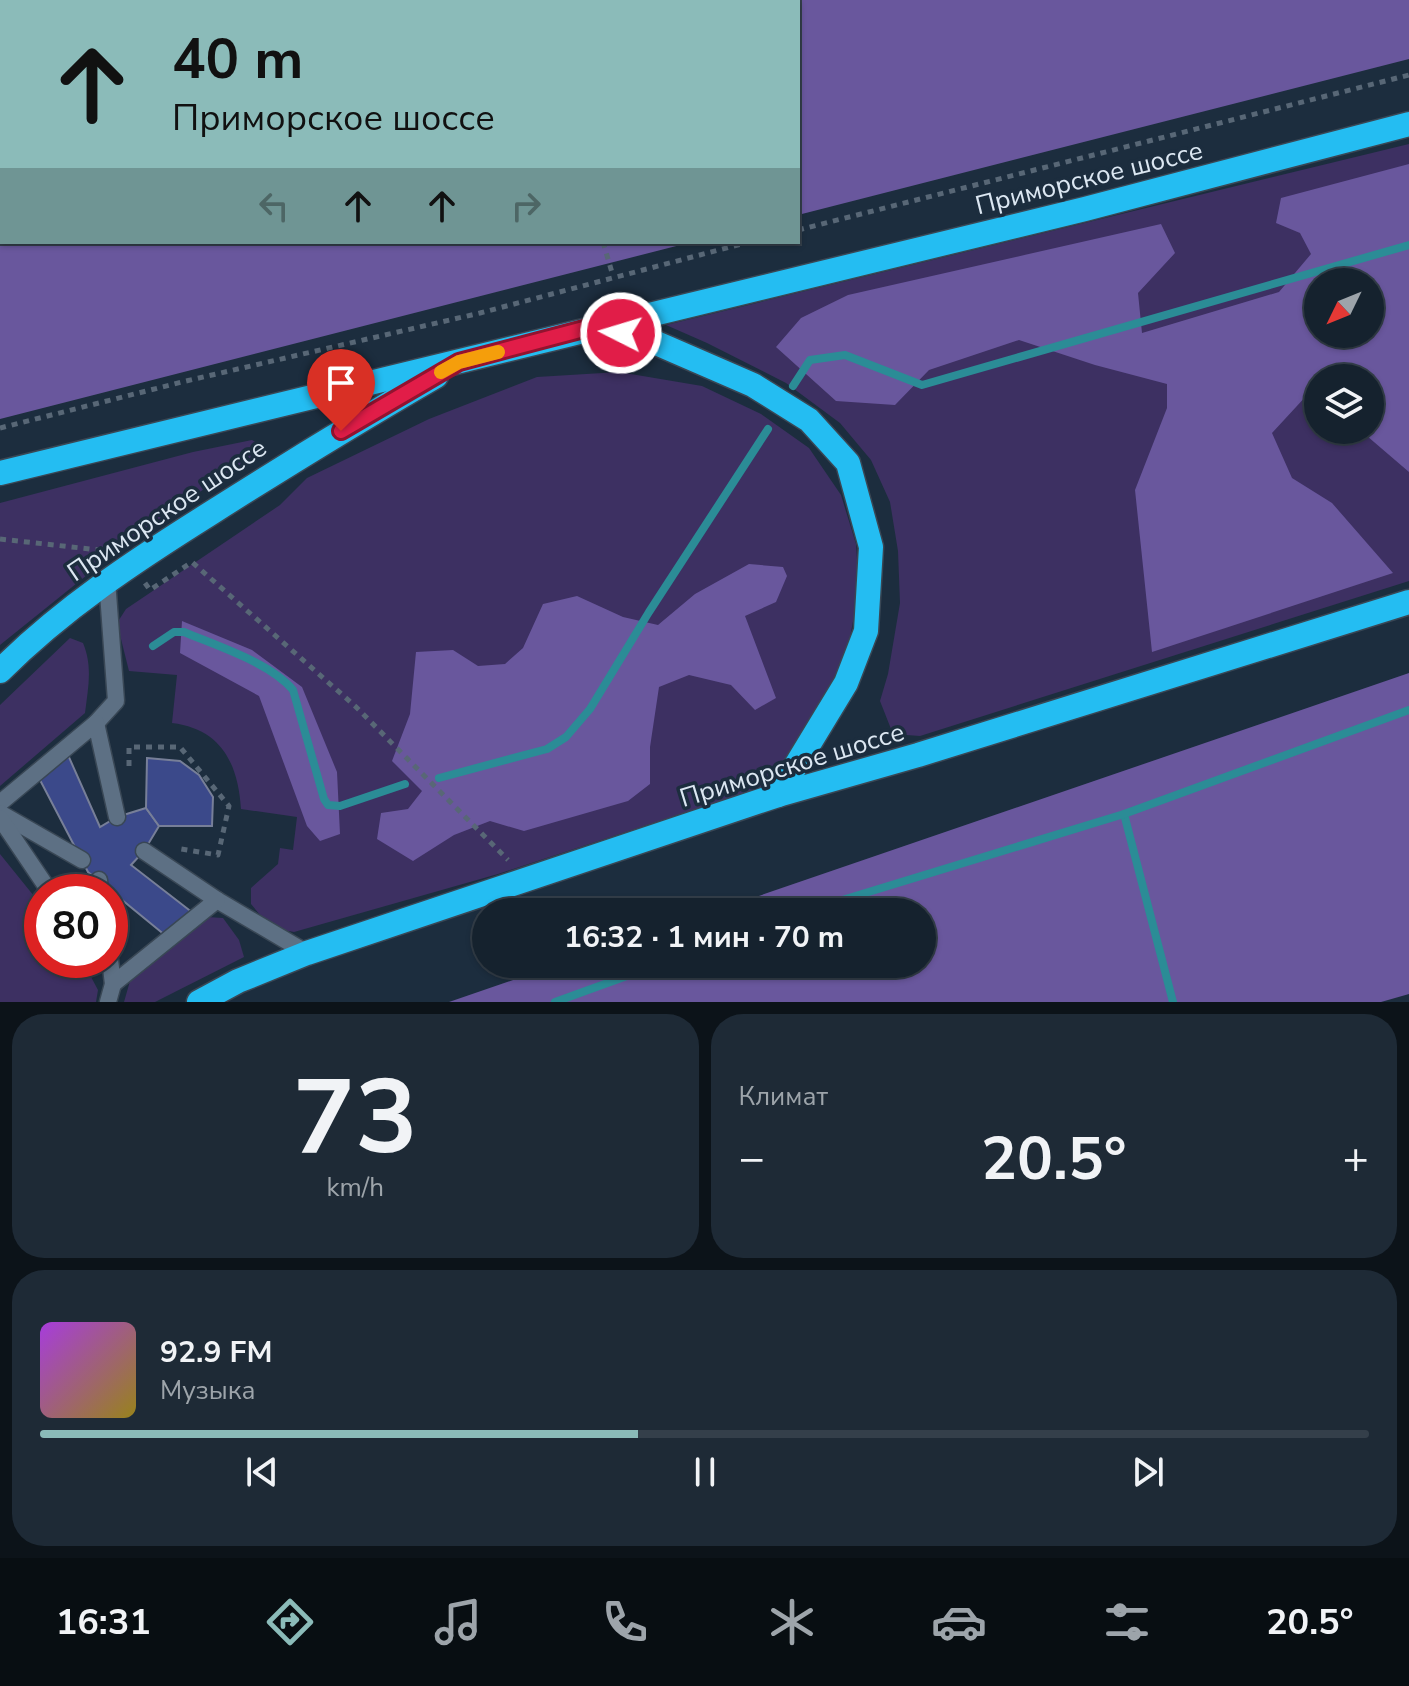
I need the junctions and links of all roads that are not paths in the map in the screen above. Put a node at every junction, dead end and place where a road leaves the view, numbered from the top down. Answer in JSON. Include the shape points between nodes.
{"nodes":[{"id":1,"x":1409,"y":124,"type":"edge"},
{"id":2,"x":595,"y":326,"type":"junction"},
{"id":3,"x":459,"y":362,"type":"junction"},
{"id":4,"x":0,"y":473,"type":"edge"},
{"id":5,"x":107,"y":580,"type":"junction"},
{"id":6,"x":1409,"y":602,"type":"edge"},
{"id":7,"x":0,"y":671,"type":"edge"},
{"id":8,"x":96,"y":723,"type":"junction"},
{"id":9,"x":778,"y":795,"type":"junction"},
{"id":10,"x":0,"y":803,"type":"edge"},
{"id":11,"x":0,"y":815,"type":"edge"},
{"id":12,"x":117,"y":817,"type":"dead end"},
{"id":13,"x":144,"y":851,"type":"dead end"},
{"id":14,"x":82,"y":860,"type":"dead end"},
{"id":15,"x":38,"y":874,"type":"edge"},
{"id":16,"x":217,"y":900,"type":"junction"},
{"id":17,"x":307,"y":953,"type":"junction"},
{"id":18,"x":109,"y":978,"type":"edge"},
{"id":19,"x":112,"y":978,"type":"edge"},
{"id":20,"x":113,"y":984,"type":"junction"},
{"id":21,"x":108,"y":1002,"type":"edge"},
{"id":22,"x":199,"y":1002,"type":"edge"}],
"edges":[{"from":1,"to":2,"type":"highway","name":"Приморское шоссе","via":[[1085,209]]},
{"from":2,"to":3,"type":"highway","name":"Приморское шоссе"},
{"from":2,"to":9,"type":"highway","via":[[647,339],[753,385],[809,420],[848,463],[871,547],[866,631],[846,683]]},
{"from":3,"to":4,"type":"highway"},
{"from":3,"to":5,"type":"highway","name":"Приморское шоссе"},
{"from":5,"to":7,"type":"highway","name":"Приморское шоссе"},
{"from":5,"to":8,"type":"lane","via":[[116,701]]},
{"from":6,"to":9,"type":"highway","name":"Приморское шоссе"},
{"from":8,"to":10,"type":"lane"},
{"from":8,"to":12,"type":"lane"},
{"from":9,"to":17,"type":"highway","name":"Приморское шоссе"},
{"from":11,"to":14,"type":"lane"},
{"from":11,"to":15,"type":"lane"},
{"from":13,"to":16,"type":"lane"},
{"from":16,"to":17,"type":"lane"},
{"from":16,"to":20,"type":"lane"},
{"from":17,"to":22,"type":"highway","name":"Приморское шоссе"},
{"from":18,"to":20,"type":"lane"},
{"from":19,"to":20,"type":"lane"},
{"from":20,"to":21,"type":"lane"}]}
